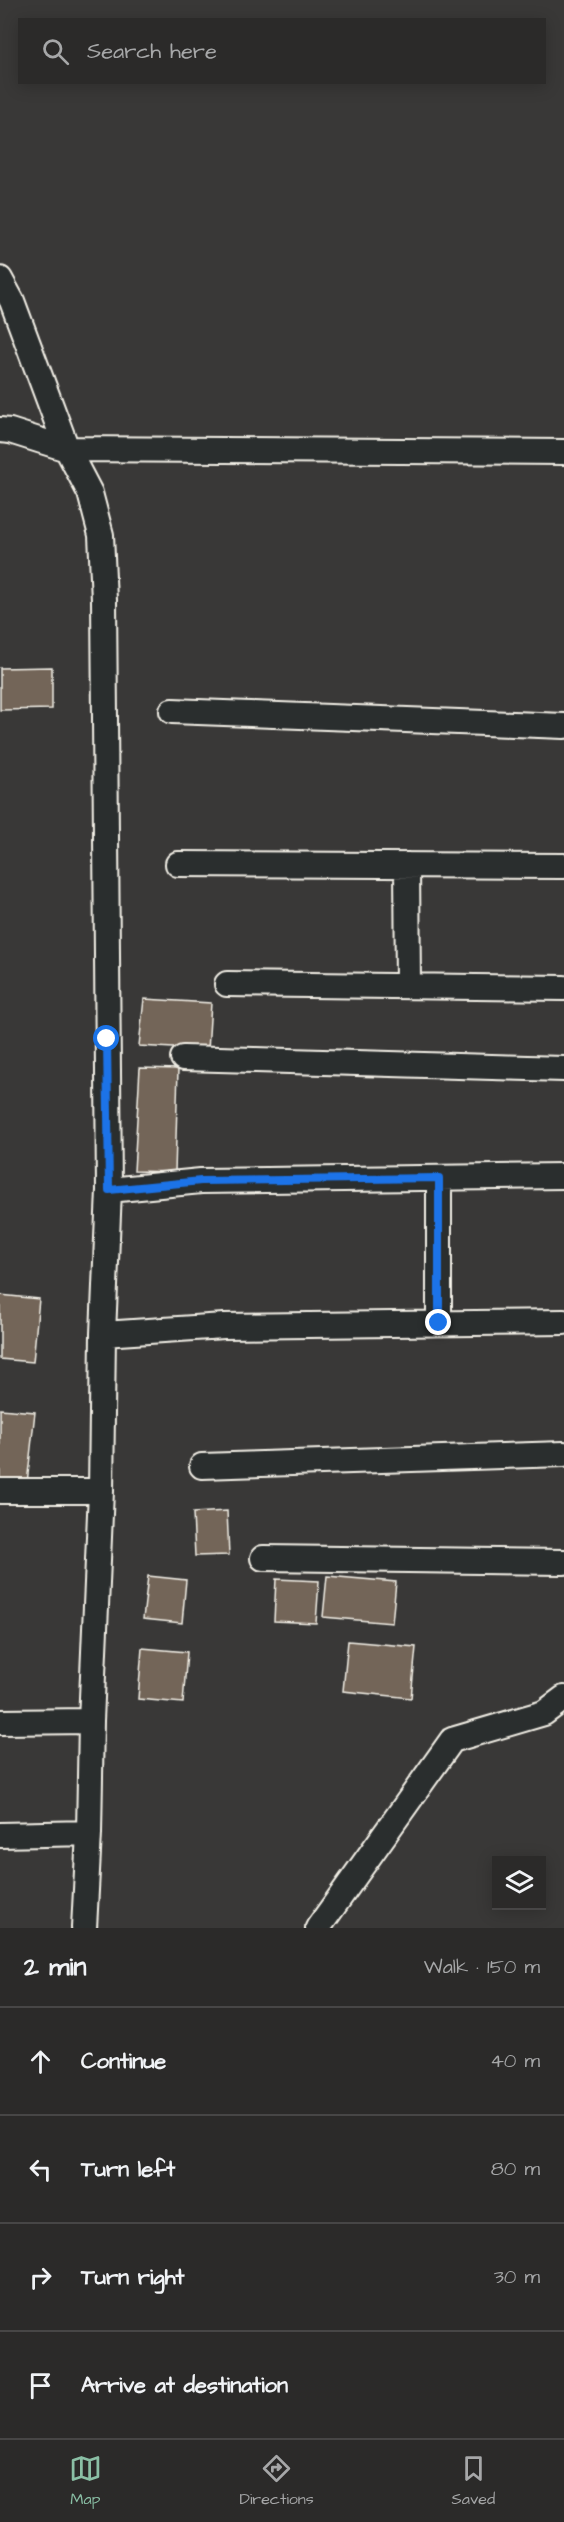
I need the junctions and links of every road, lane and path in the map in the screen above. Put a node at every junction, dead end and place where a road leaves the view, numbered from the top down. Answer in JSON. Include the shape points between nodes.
{"nodes":[{"id":1,"x":0,"y":279,"type":"edge"},
{"id":2,"x":0,"y":430,"type":"edge"},
{"id":3,"x":67,"y":449,"type":"junction"},
{"id":4,"x":564,"y":452,"type":"edge"},
{"id":5,"x":172,"y":711,"type":"dead end"},
{"id":6,"x":564,"y":726,"type":"edge"},
{"id":7,"x":178,"y":864,"type":"dead end"},
{"id":8,"x":407,"y":865,"type":"junction"},
{"id":9,"x":564,"y":866,"type":"edge"},
{"id":10,"x":227,"y":984,"type":"dead end"},
{"id":11,"x":408,"y":987,"type":"junction"},
{"id":12,"x":564,"y":988,"type":"edge"},
{"id":13,"x":183,"y":1058,"type":"dead end"},
{"id":14,"x":564,"y":1069,"type":"edge"},
{"id":15,"x":564,"y":1176,"type":"edge"},
{"id":16,"x":439,"y":1178,"type":"junction"},
{"id":17,"x":109,"y":1190,"type":"junction"},
{"id":18,"x":564,"y":1322,"type":"edge"},
{"id":19,"x":439,"y":1323,"type":"junction"},
{"id":20,"x":103,"y":1334,"type":"junction"},
{"id":21,"x":564,"y":1454,"type":"edge"},
{"id":22,"x":202,"y":1466,"type":"dead end"},
{"id":23,"x":0,"y":1491,"type":"edge"},
{"id":24,"x":101,"y":1491,"type":"junction"},
{"id":25,"x":263,"y":1558,"type":"dead end"},
{"id":26,"x":564,"y":1562,"type":"edge"},
{"id":27,"x":564,"y":1698,"type":"edge"},
{"id":28,"x":91,"y":1721,"type":"junction"},
{"id":29,"x":0,"y":1722,"type":"edge"},
{"id":30,"x":89,"y":1833,"type":"junction"},
{"id":31,"x":0,"y":1835,"type":"edge"},
{"id":32,"x":84,"y":1928,"type":"edge"},
{"id":33,"x":318,"y":1928,"type":"edge"}],
"edges":[{"from":1,"to":3,"type":"street","via":[[12,301]]},
{"from":2,"to":3,"type":"street"},
{"from":3,"to":4,"type":"street"},
{"from":3,"to":17,"type":"street","via":[[90,493],[101,535]]},
{"from":5,"to":6,"type":"street"},
{"from":7,"to":8,"type":"street"},
{"from":8,"to":9,"type":"street"},
{"from":8,"to":11,"type":"street"},
{"from":10,"to":11,"type":"street"},
{"from":11,"to":12,"type":"street"},
{"from":13,"to":14,"type":"street"},
{"from":15,"to":16,"type":"street"},
{"from":16,"to":17,"type":"street","via":[[201,1181]]},
{"from":16,"to":19,"type":"street"},
{"from":17,"to":20,"type":"street"},
{"from":18,"to":19,"type":"street"},
{"from":19,"to":20,"type":"street","via":[[224,1326]]},
{"from":20,"to":24,"type":"street"},
{"from":21,"to":22,"type":"street"},
{"from":23,"to":24,"type":"street"},
{"from":24,"to":28,"type":"street"},
{"from":25,"to":26,"type":"street"},
{"from":27,"to":33,"type":"street","via":[[544,1713],[452,1740]]},
{"from":28,"to":29,"type":"street"},
{"from":28,"to":30,"type":"street"},
{"from":30,"to":31,"type":"street"},
{"from":30,"to":32,"type":"street"}]}
